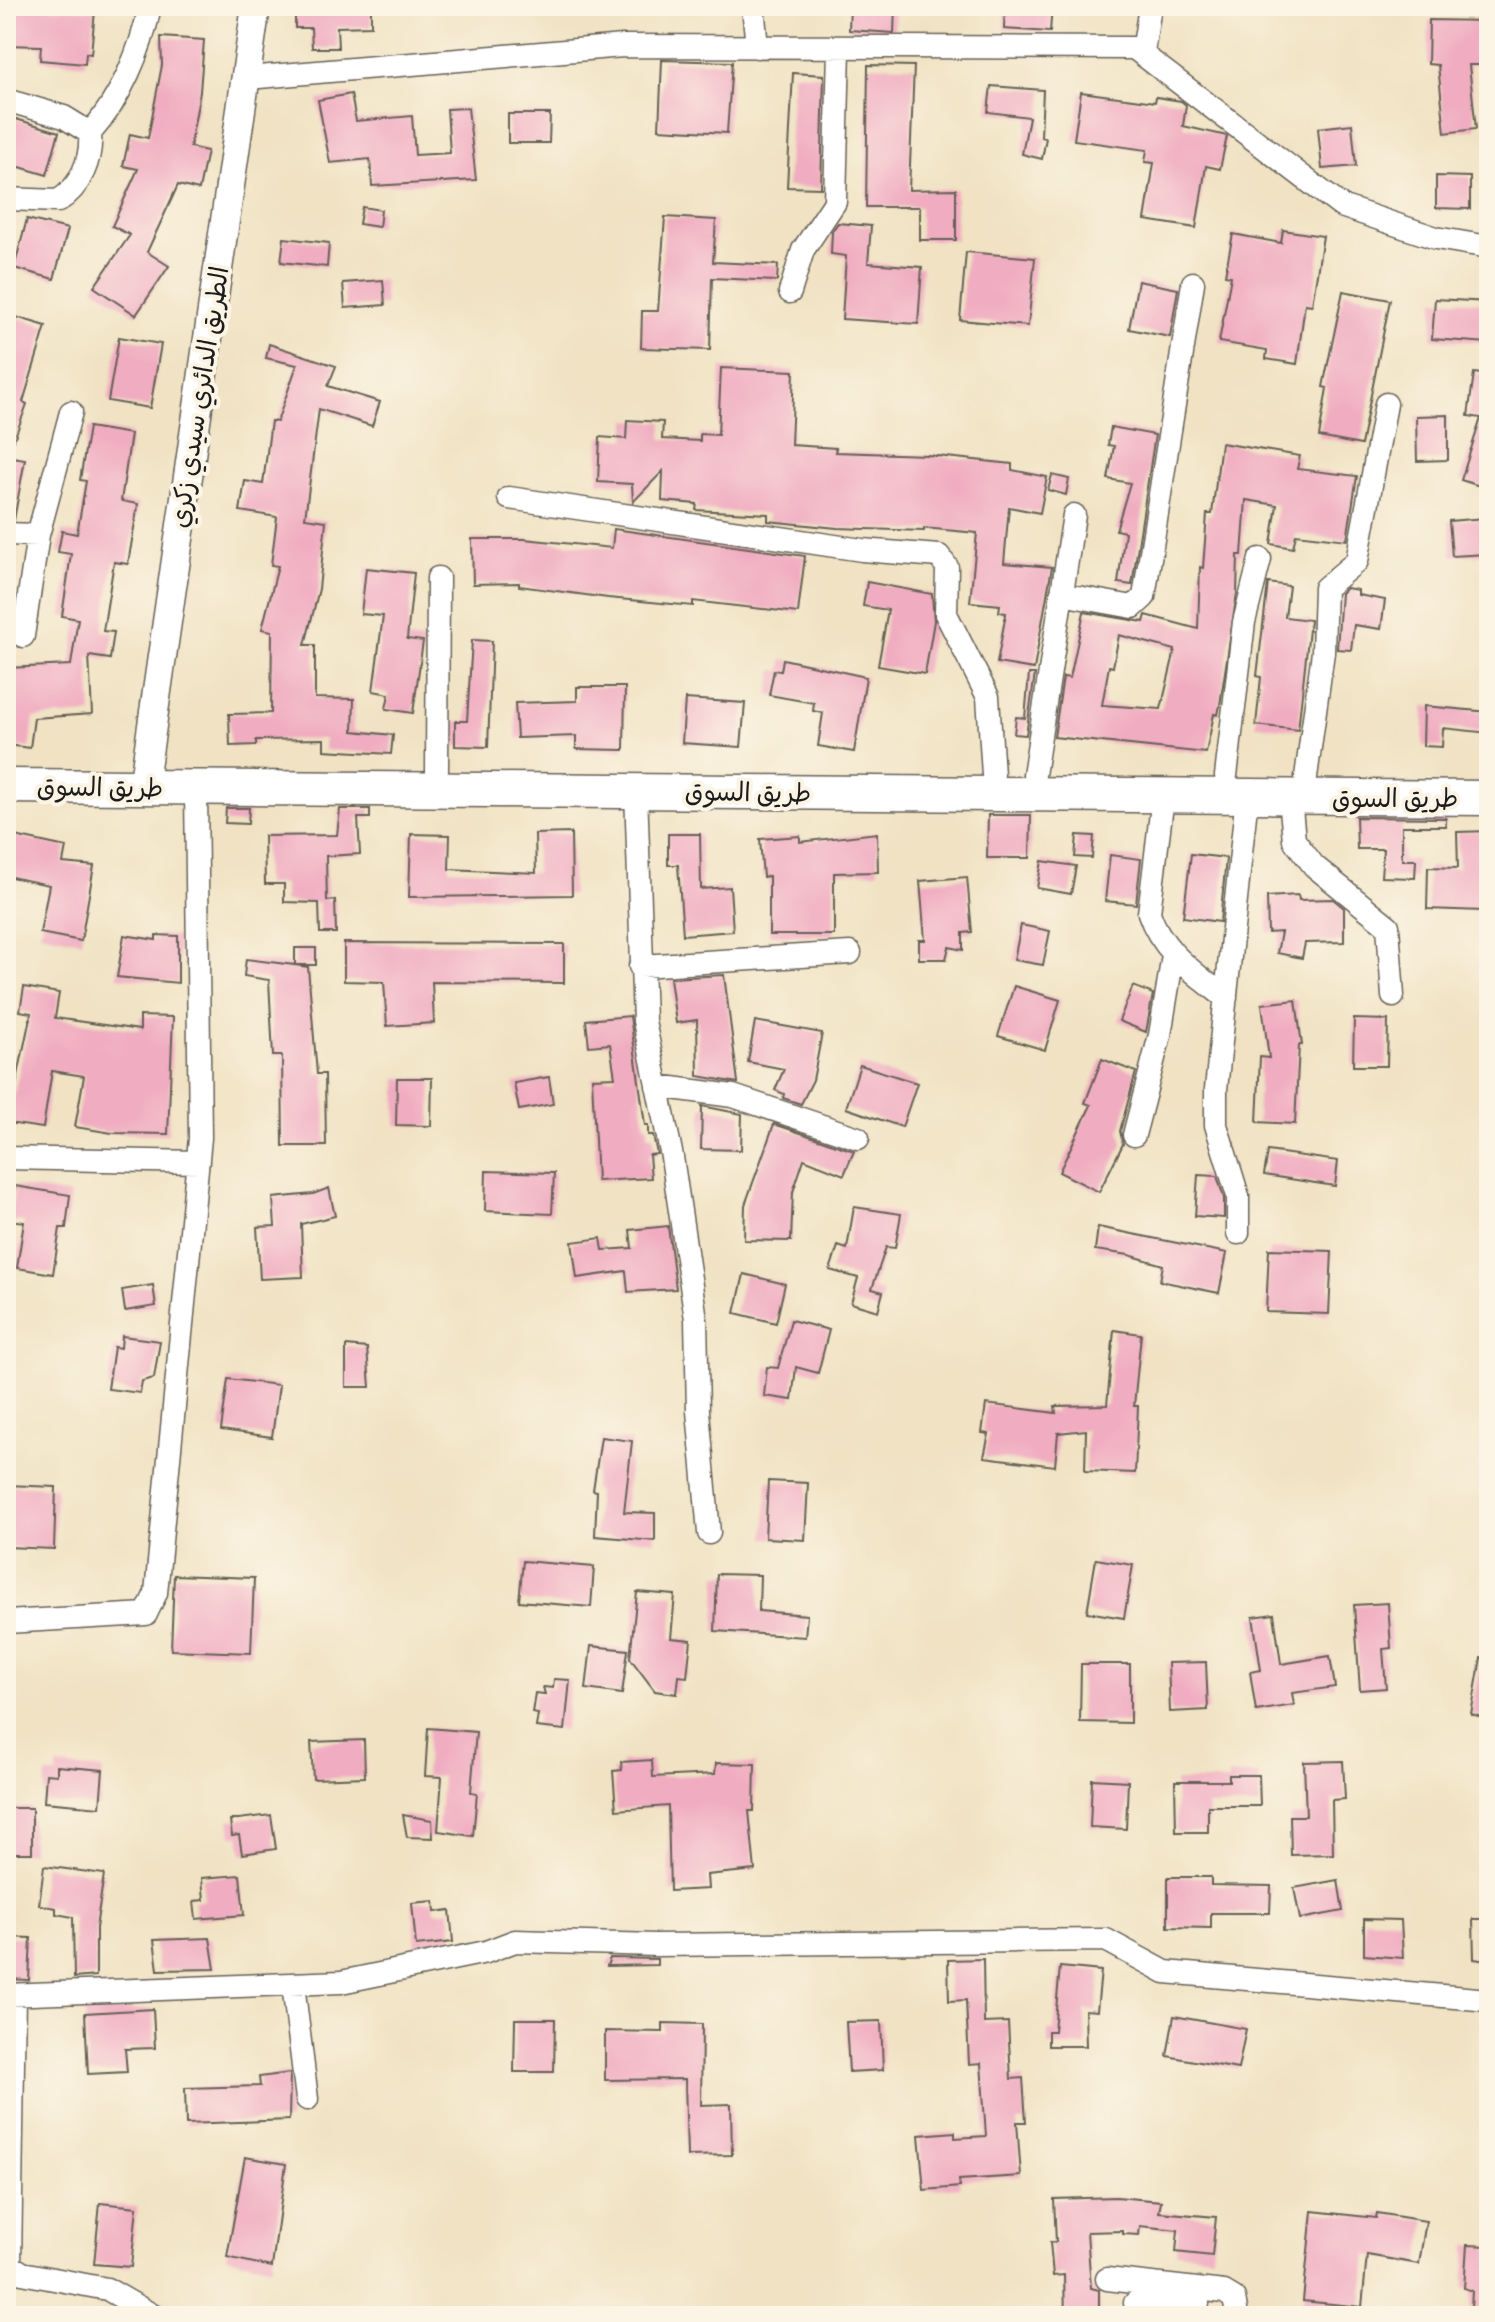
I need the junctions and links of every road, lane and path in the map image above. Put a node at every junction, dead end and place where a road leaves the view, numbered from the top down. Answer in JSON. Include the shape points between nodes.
{"nodes":[{"id":1,"x":150,"y":6,"type":"edge"},
{"id":2,"x":256,"y":6,"type":"edge"},
{"id":3,"x":753,"y":6,"type":"edge"},
{"id":4,"x":1150,"y":6,"type":"edge"},
{"id":5,"x":757,"y":47,"type":"junction"},
{"id":6,"x":839,"y":49,"type":"junction"},
{"id":7,"x":1143,"y":52,"type":"junction"},
{"id":8,"x":247,"y":78,"type":"junction"},
{"id":9,"x":6,"y":100,"type":"edge"},
{"id":10,"x":90,"y":133,"type":"junction"},
{"id":11,"x":6,"y":199,"type":"edge"},
{"id":12,"x":1489,"y":247,"type":"edge"},
{"id":13,"x":1193,"y":283,"type":"dead end"},
{"id":14,"x":790,"y":292,"type":"dead end"},
{"id":15,"x":1386,"y":404,"type":"dead end"},
{"id":16,"x":71,"y":412,"type":"dead end"},
{"id":17,"x":509,"y":498,"type":"dead end"},
{"id":18,"x":1074,"y":515,"type":"dead end"},
{"id":19,"x":6,"y":534,"type":"edge"},
{"id":20,"x":38,"y":535,"type":"junction"},
{"id":21,"x":1260,"y":559,"type":"dead end"},
{"id":22,"x":438,"y":578,"type":"dead end"},
{"id":23,"x":1061,"y":594,"type":"junction"},
{"id":24,"x":23,"y":636,"type":"dead end"},
{"id":25,"x":6,"y":768,"type":"edge"},
{"id":26,"x":437,"y":771,"type":"junction"},
{"id":27,"x":993,"y":775,"type":"junction"},
{"id":28,"x":1034,"y":775,"type":"junction"},
{"id":29,"x":1489,"y":778,"type":"edge"},
{"id":30,"x":143,"y":779,"type":"junction"},
{"id":31,"x":6,"y":786,"type":"edge"},
{"id":32,"x":1237,"y":786,"type":"junction"},
{"id":33,"x":1298,"y":787,"type":"junction"},
{"id":34,"x":196,"y":789,"type":"junction"},
{"id":35,"x":636,"y":791,"type":"junction"},
{"id":36,"x":1163,"y":796,"type":"junction"},
{"id":37,"x":1489,"y":798,"type":"edge"},
{"id":38,"x":850,"y":953,"type":"dead end"},
{"id":39,"x":1173,"y":955,"type":"junction"},
{"id":40,"x":640,"y":966,"type":"junction"},
{"id":41,"x":1393,"y":996,"type":"dead end"},
{"id":42,"x":1226,"y":998,"type":"junction"},
{"id":43,"x":657,"y":1086,"type":"junction"},
{"id":44,"x":1134,"y":1135,"type":"dead end"},
{"id":45,"x":858,"y":1138,"type":"dead end"},
{"id":46,"x":6,"y":1158,"type":"edge"},
{"id":47,"x":198,"y":1162,"type":"junction"},
{"id":48,"x":1238,"y":1233,"type":"dead end"},
{"id":49,"x":709,"y":1533,"type":"dead end"},
{"id":50,"x":6,"y":1622,"type":"edge"},
{"id":51,"x":293,"y":1984,"type":"junction"},
{"id":52,"x":10,"y":1995,"type":"edge"},
{"id":53,"x":1489,"y":2000,"type":"edge"},
{"id":54,"x":307,"y":2099,"type":"dead end"},
{"id":55,"x":1107,"y":2279,"type":"dead end"},
{"id":56,"x":1135,"y":2303,"type":"dead end"},
{"id":57,"x":1236,"y":2313,"type":"edge"},
{"id":58,"x":154,"y":2316,"type":"edge"}],
"edges":[{"from":1,"to":10,"type":"street","via":[[113,108]]},
{"from":2,"to":8,"type":"street","name":"الطريق الدائري سيدي زكري"},
{"from":3,"to":5,"type":"street"},
{"from":4,"to":7,"type":"street"},
{"from":5,"to":6,"type":"street"},
{"from":5,"to":8,"type":"street","via":[[623,46]]},
{"from":6,"to":7,"type":"street","via":[[1077,47]]},
{"from":6,"to":14,"type":"street","via":[[835,202],[803,250]]},
{"from":7,"to":12,"type":"street","via":[[1341,206],[1436,238]]},
{"from":8,"to":30,"type":"street","name":"الطريق الدائري سيدي زكري"},
{"from":9,"to":10,"type":"street","via":[[64,117]]},
{"from":10,"to":11,"type":"street","via":[[91,153],[67,195],[46,202]]},
{"from":13,"to":23,"type":"street","via":[[1144,597],[1133,607]]},
{"from":15,"to":33,"type":"street","via":[[1357,561],[1325,588],[1322,663]]},
{"from":16,"to":20,"type":"street"},
{"from":17,"to":27,"type":"street","via":[[862,550],[939,556],[947,567],[946,614],[988,697]]},
{"from":18,"to":23,"type":"street"},
{"from":19,"to":20,"type":"street"},
{"from":20,"to":24,"type":"street"},
{"from":21,"to":32,"type":"street","via":[[1244,622]]},
{"from":22,"to":26,"type":"street"},
{"from":23,"to":28,"type":"street"},
{"from":25,"to":30,"type":"main road","name":"طريق السوق"},
{"from":26,"to":27,"type":"main road","name":"طريق السوق"},
{"from":26,"to":30,"type":"main road","name":"طريق السوق"},
{"from":27,"to":28,"type":"main road","name":"طريق السوق"},
{"from":28,"to":32,"type":"main road","name":"طريق السوق"},
{"from":29,"to":33,"type":"main road","name":"طريق السوق"},
{"from":30,"to":31,"type":"main road","name":"طريق السوق"},
{"from":30,"to":34,"type":"main road","name":"طريق السوق"},
{"from":32,"to":33,"type":"main road","name":"طريق السوق"},
{"from":32,"to":36,"type":"main road","name":"طريق السوق"},
{"from":32,"to":42,"type":"street"},
{"from":33,"to":37,"type":"main road","name":"طريق السوق"},
{"from":33,"to":41,"type":"street","via":[[1294,840],[1314,866],[1388,926]]},
{"from":34,"to":35,"type":"main road","name":"طريق السوق"},
{"from":34,"to":47,"type":"street"},
{"from":35,"to":36,"type":"main road","name":"طريق السوق"},
{"from":35,"to":40,"type":"street"},
{"from":36,"to":39,"type":"street","via":[[1149,913],[1154,930]]},
{"from":38,"to":40,"type":"street"},
{"from":39,"to":42,"type":"street"},
{"from":39,"to":44,"type":"street","via":[[1160,1035]]},
{"from":40,"to":43,"type":"street"},
{"from":42,"to":48,"type":"street","via":[[1216,1125],[1238,1196]]},
{"from":43,"to":45,"type":"street","via":[[733,1096]]},
{"from":43,"to":49,"type":"street","via":[[696,1319]]},
{"from":46,"to":47,"type":"street"},
{"from":47,"to":50,"type":"street","via":[[152,1604],[146,1614]]},
{"from":51,"to":52,"type":"street"},
{"from":51,"to":53,"type":"street","via":[[341,1982],[486,1952],[515,1941],[656,1945],[1106,1940],[1165,1972]]},
{"from":51,"to":54,"type":"street"},
{"from":52,"to":58,"type":"street","via":[[10,2265],[22,2273],[107,2289]]},
{"from":55,"to":57,"type":"street","via":[[1224,2292],[1234,2298]]},
{"from":56,"to":57,"type":"street","via":[[1179,2301]]}]}
